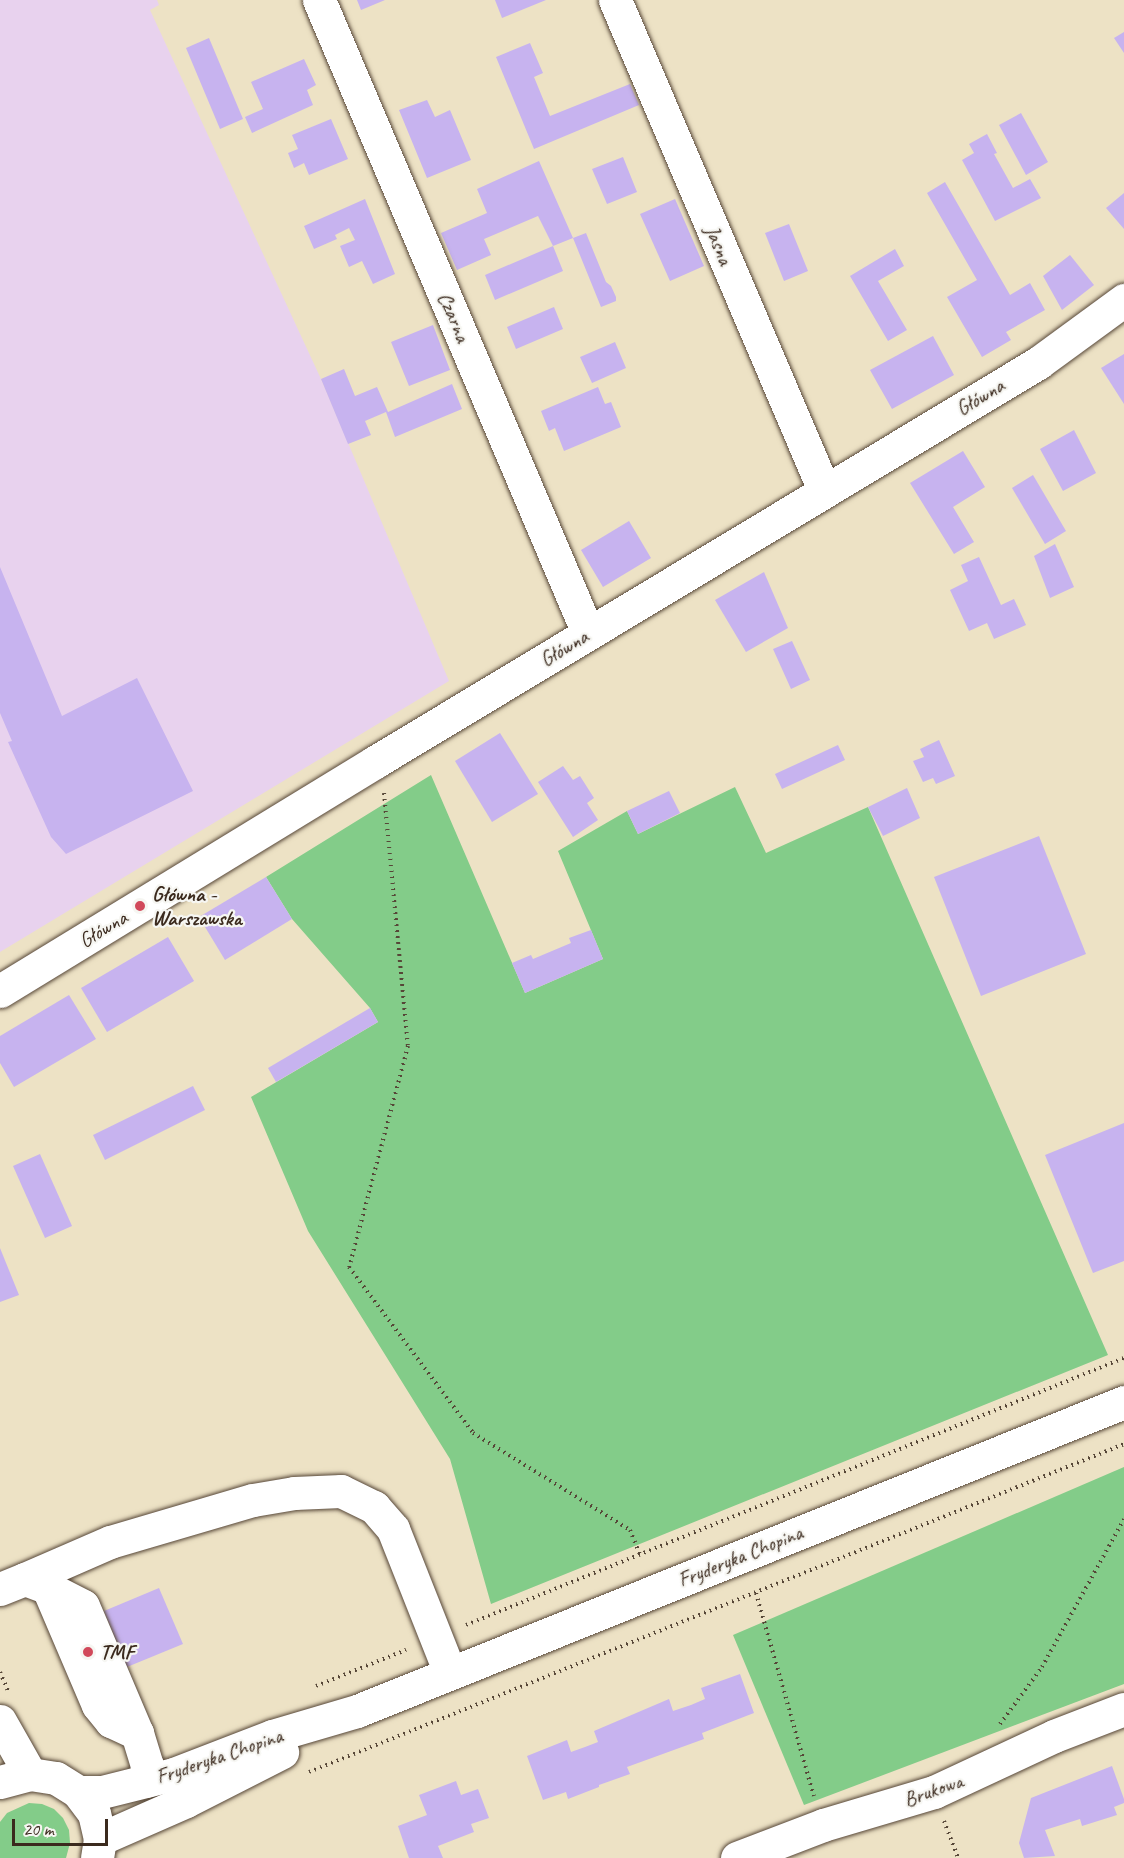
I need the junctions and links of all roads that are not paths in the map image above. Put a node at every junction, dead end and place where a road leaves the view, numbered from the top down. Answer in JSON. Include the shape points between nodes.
{"nodes":[{"id":1,"x":319,"y":0,"type":"edge"},
{"id":2,"x":615,"y":0,"type":"edge"},
{"id":3,"x":1124,"y":300,"type":"edge"},
{"id":4,"x":824,"y":490,"type":"junction"},
{"id":5,"x":588,"y":633,"type":"junction"},
{"id":6,"x":0,"y":991,"type":"edge"},
{"id":7,"x":1124,"y":1402,"type":"edge"},
{"id":8,"x":24,"y":1586,"type":"edge"},
{"id":9,"x":450,"y":1673,"type":"junction"},
{"id":10,"x":1124,"y":1709,"type":"edge"},
{"id":11,"x":357,"y":1711,"type":"junction"},
{"id":12,"x":0,"y":1721,"type":"edge"},
{"id":13,"x":15,"y":1778,"type":"edge"},
{"id":14,"x":146,"y":1782,"type":"junction"},
{"id":15,"x":78,"y":1792,"type":"junction"},
{"id":16,"x":98,"y":1849,"type":"edge"},
{"id":17,"x":737,"y":1858,"type":"edge"}],
"edges":[{"from":1,"to":5,"type":"street","name":"Czarna"},
{"from":2,"to":4,"type":"street","name":"Jasna"},
{"from":3,"to":4,"type":"street","name":"Główna","via":[[1038,363]]},
{"from":4,"to":5,"type":"street","name":"Główna"},
{"from":5,"to":6,"type":"street","name":"Główna"},
{"from":7,"to":9,"type":"street","name":"Fryderyka Chopina"},
{"from":8,"to":9,"type":"street","via":[[110,1542],[254,1500],[341,1491],[374,1507],[393,1529]]},
{"from":8,"to":14,"type":"street","via":[[83,1606],[137,1733],[147,1765]]},
{"from":9,"to":11,"type":"street","name":"Fryderyka Chopina"},
{"from":10,"to":17,"type":"street","name":"Brukowa","via":[[1054,1736],[934,1792],[823,1826]]},
{"from":11,"to":14,"type":"street","name":"Fryderyka Chopina","via":[[272,1736]]},
{"from":11,"to":16,"type":"street","name":"Fryderyka Chopina"},
{"from":12,"to":13,"type":"street"},
{"from":13,"to":15,"type":"street","via":[[56,1778]]},
{"from":14,"to":15,"type":"street","name":"Fryderyka Chopina","via":[[102,1792]]},
{"from":15,"to":16,"type":"street","via":[[94,1813]]}]}
